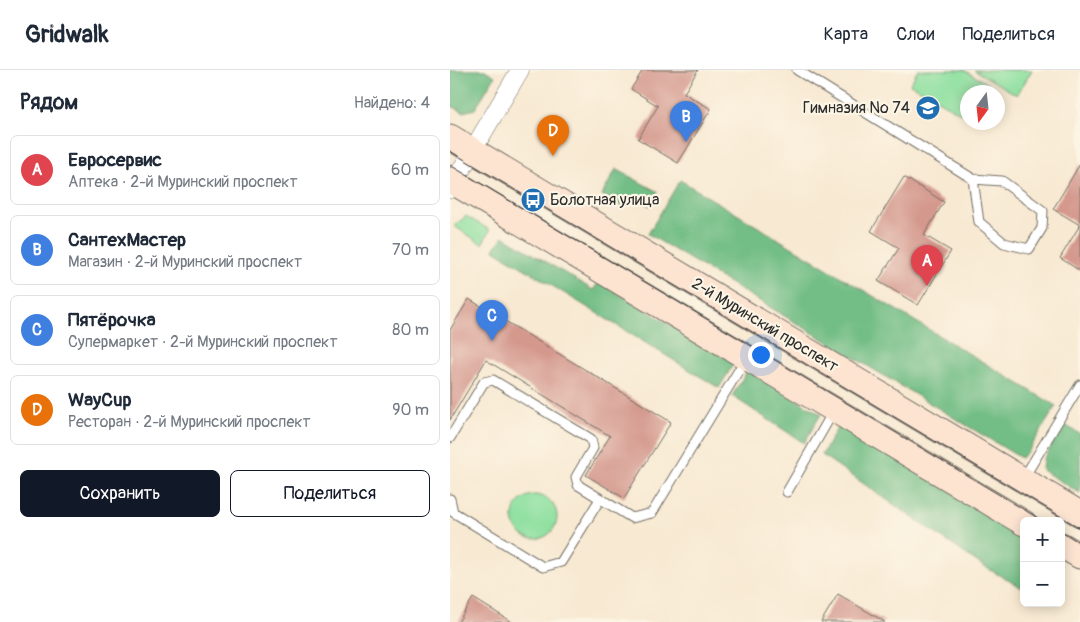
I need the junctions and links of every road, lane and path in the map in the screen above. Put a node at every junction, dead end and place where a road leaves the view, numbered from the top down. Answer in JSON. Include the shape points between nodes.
{"nodes":[{"id":1,"x":520,"y":70,"type":"edge"},
{"id":2,"x":797,"y":70,"type":"edge"},
{"id":3,"x":450,"y":137,"type":"edge"},
{"id":4,"x":473,"y":150,"type":"junction"},
{"id":5,"x":973,"y":179,"type":"junction"},
{"id":6,"x":451,"y":184,"type":"edge"},
{"id":7,"x":747,"y":357,"type":"junction"},
{"id":8,"x":1080,"y":385,"type":"edge"},
{"id":9,"x":834,"y":409,"type":"junction"},
{"id":10,"x":450,"y":438,"type":"edge"},
{"id":11,"x":1023,"y":479,"type":"junction"},
{"id":12,"x":787,"y":492,"type":"dead end"},
{"id":13,"x":600,"y":498,"type":"junction"},
{"id":14,"x":450,"y":499,"type":"edge"},
{"id":15,"x":1080,"y":514,"type":"edge"},
{"id":16,"x":1020,"y":521,"type":"edge"},
{"id":17,"x":1065,"y":547,"type":"edge"},
{"id":18,"x":1080,"y":556,"type":"edge"}],
"edges":[{"from":1,"to":4,"type":"street"},
{"from":2,"to":5,"type":"lane"},
{"from":3,"to":4,"type":"main road","name":"2-й Муринский проспект"},
{"from":4,"to":6,"type":"street"},
{"from":4,"to":11,"type":"main road","name":"2-й Муринский проспект"},
{"from":5,"to":5,"type":"lane","via":[[979,222],[1004,243],[1029,249],[1042,228],[1043,211],[1002,181]]},
{"from":6,"to":7,"type":"main road"},
{"from":7,"to":9,"type":"main road"},
{"from":7,"to":13,"type":"lane","via":[[652,513],[632,518]]},
{"from":8,"to":11,"type":"lane"},
{"from":9,"to":12,"type":"lane"},
{"from":9,"to":16,"type":"main road"},
{"from":10,"to":13,"type":"lane","via":[[484,382],[494,380],[591,439],[593,448],[576,477],[578,485]]},
{"from":11,"to":15,"type":"main road","name":"2-й Муринский проспект"},
{"from":13,"to":14,"type":"lane","via":[[561,562],[543,567],[453,512]]},
{"from":17,"to":18,"type":"main road"}]}
